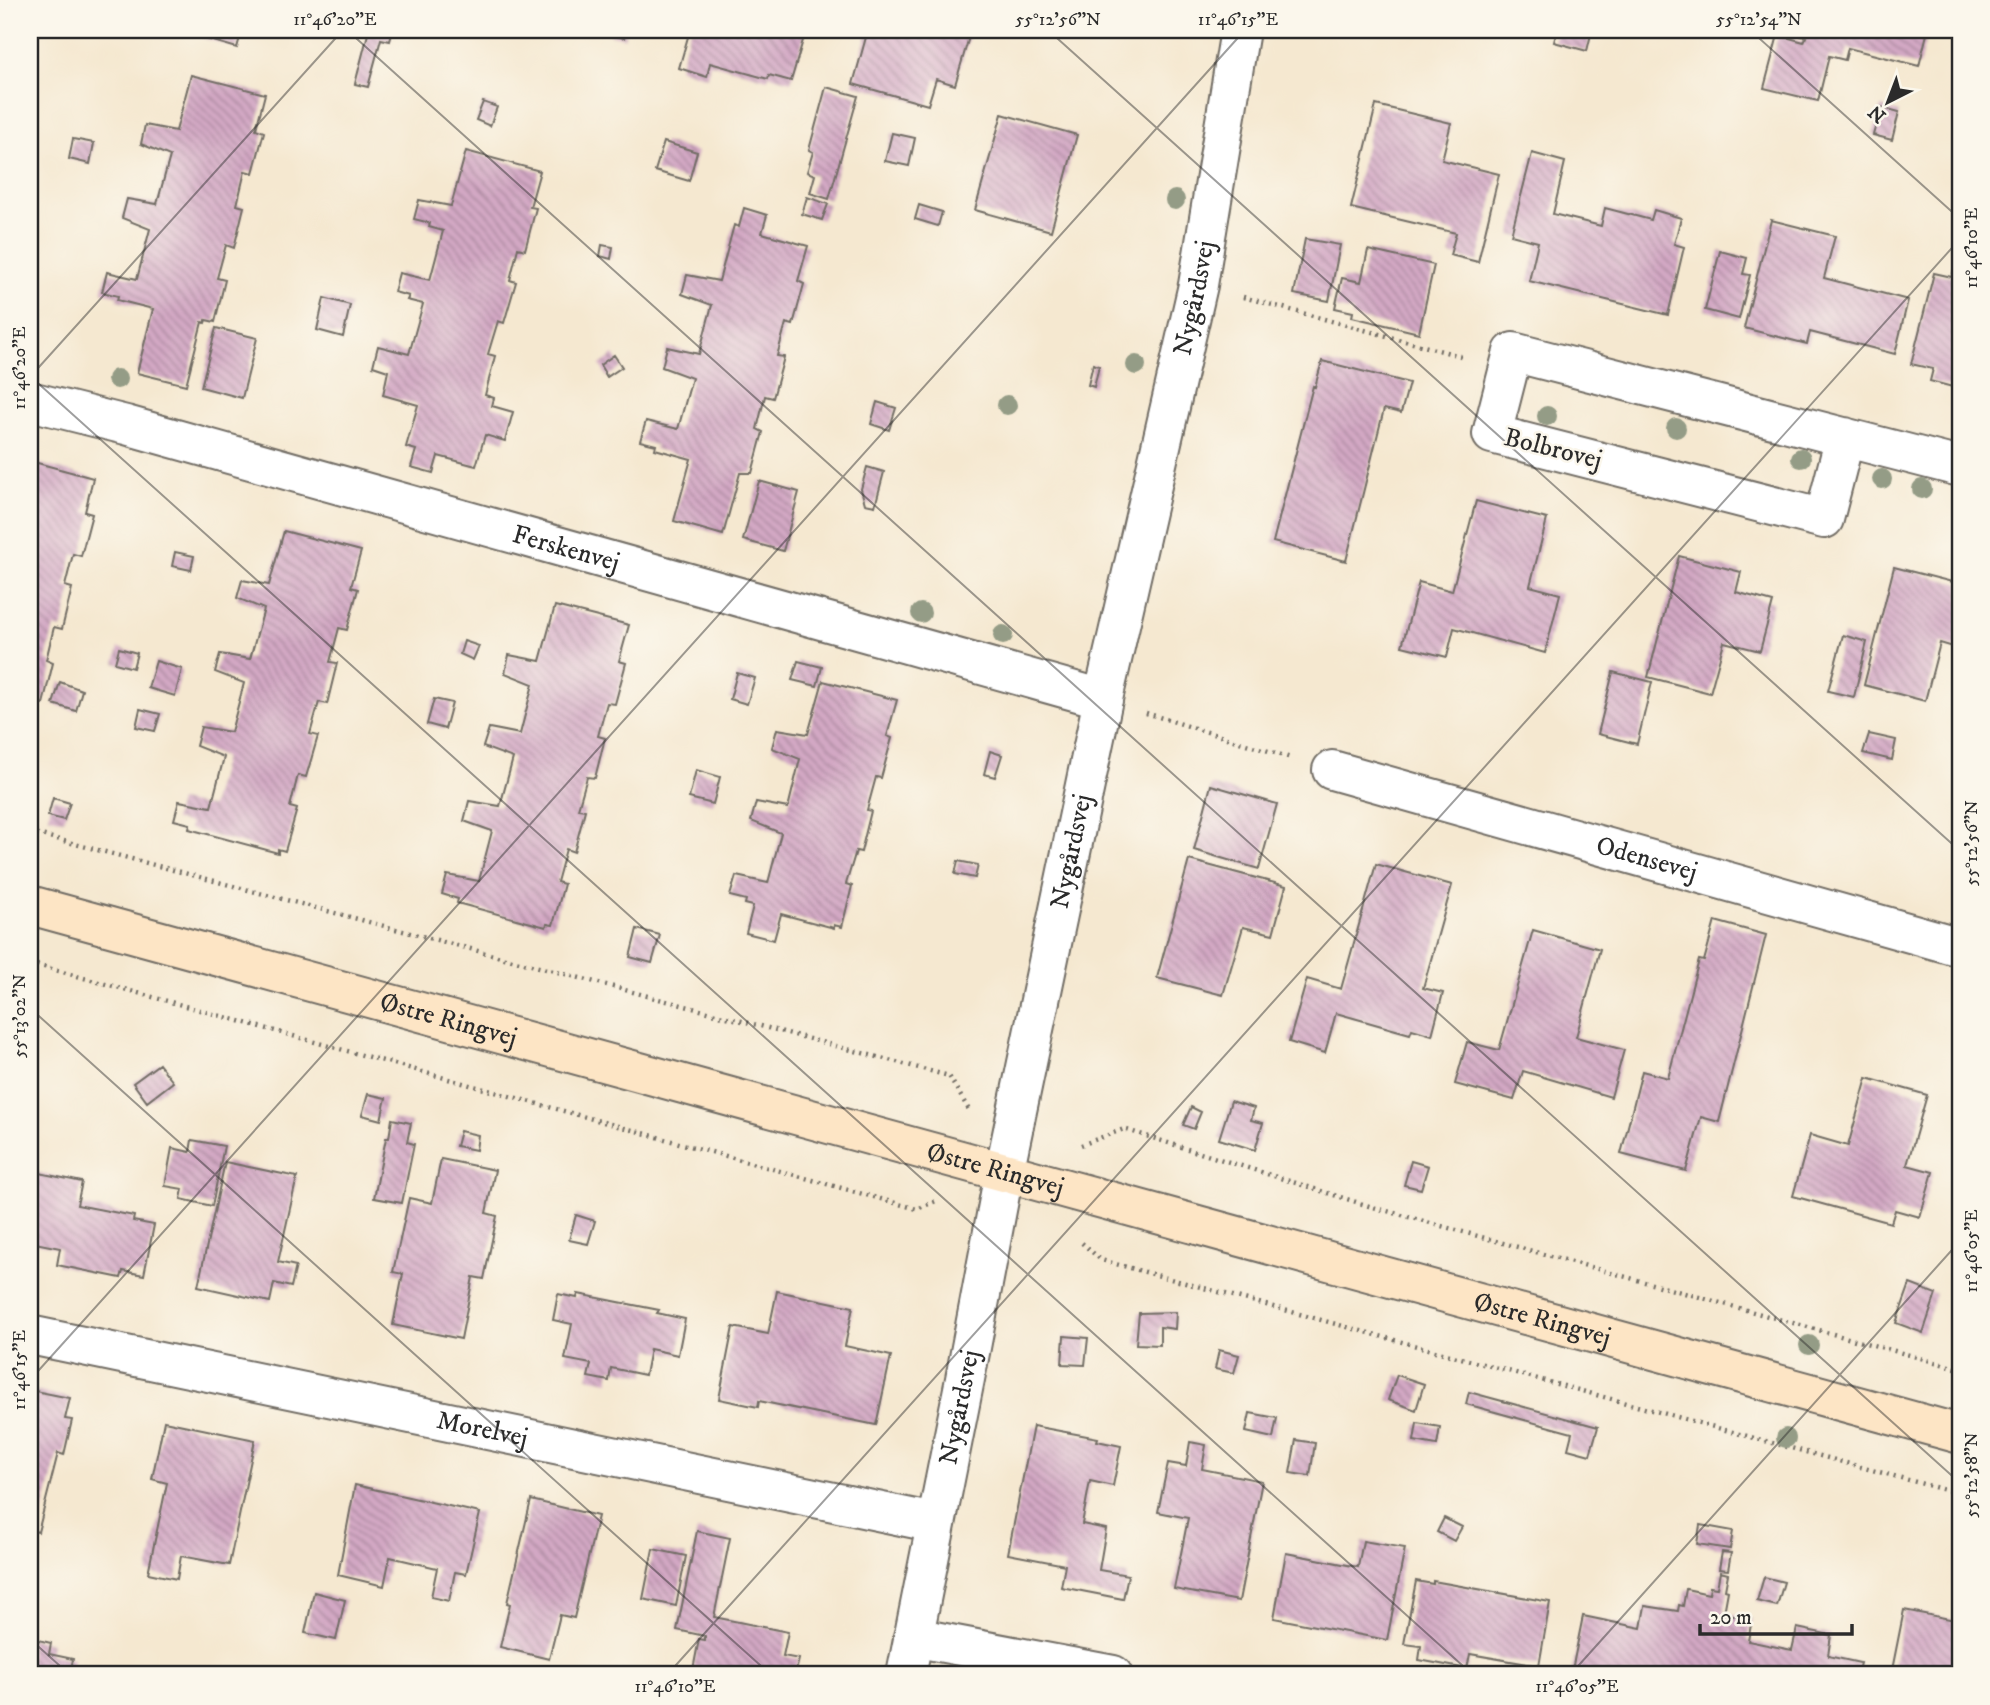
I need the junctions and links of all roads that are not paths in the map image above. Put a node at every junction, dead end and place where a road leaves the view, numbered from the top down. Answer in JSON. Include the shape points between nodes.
{"nodes":[{"id":1,"x":1240,"y":30,"type":"edge"},
{"id":2,"x":30,"y":401,"type":"edge"},
{"id":3,"x":1845,"y":437,"type":"junction"},
{"id":4,"x":1960,"y":467,"type":"edge"},
{"id":5,"x":1103,"y":699,"type":"junction"},
{"id":6,"x":1332,"y":770,"type":"road end"},
{"id":7,"x":30,"y":905,"type":"edge"},
{"id":8,"x":1960,"y":947,"type":"edge"},
{"id":9,"x":1004,"y":1173,"type":"junction"},
{"id":10,"x":30,"y":1335,"type":"edge"},
{"id":11,"x":1960,"y":1434,"type":"edge"},
{"id":12,"x":935,"y":1522,"type":"junction"},
{"id":13,"x":913,"y":1637,"type":"junction"},
{"id":14,"x":906,"y":1675,"type":"edge"},
{"id":15,"x":1113,"y":1675,"type":"edge"}],
"edges":[{"from":1,"to":5,"type":"street","name":"Nygårdsvej","via":[[1198,285]]},
{"from":2,"to":5,"type":"street","name":"Ferskenvej"},
{"from":3,"to":3,"type":"street","name":"Bolbrovej","via":[[1513,352],[1492,434],[1824,519]]},
{"from":3,"to":4,"type":"street"},
{"from":5,"to":9,"type":"street","name":"Nygårdsvej"},
{"from":6,"to":8,"type":"street","name":"Odensevej"},
{"from":7,"to":9,"type":"street","name":"Østre Ringvej"},
{"from":9,"to":11,"type":"street","name":"Østre Ringvej"},
{"from":9,"to":12,"type":"street","name":"Nygårdsvej"},
{"from":10,"to":12,"type":"street","name":"Morelvej"},
{"from":12,"to":13,"type":"street","name":"Nygårdsvej"},
{"from":13,"to":14,"type":"street","name":"Nygårdsvej"},
{"from":13,"to":15,"type":"street"}]}
